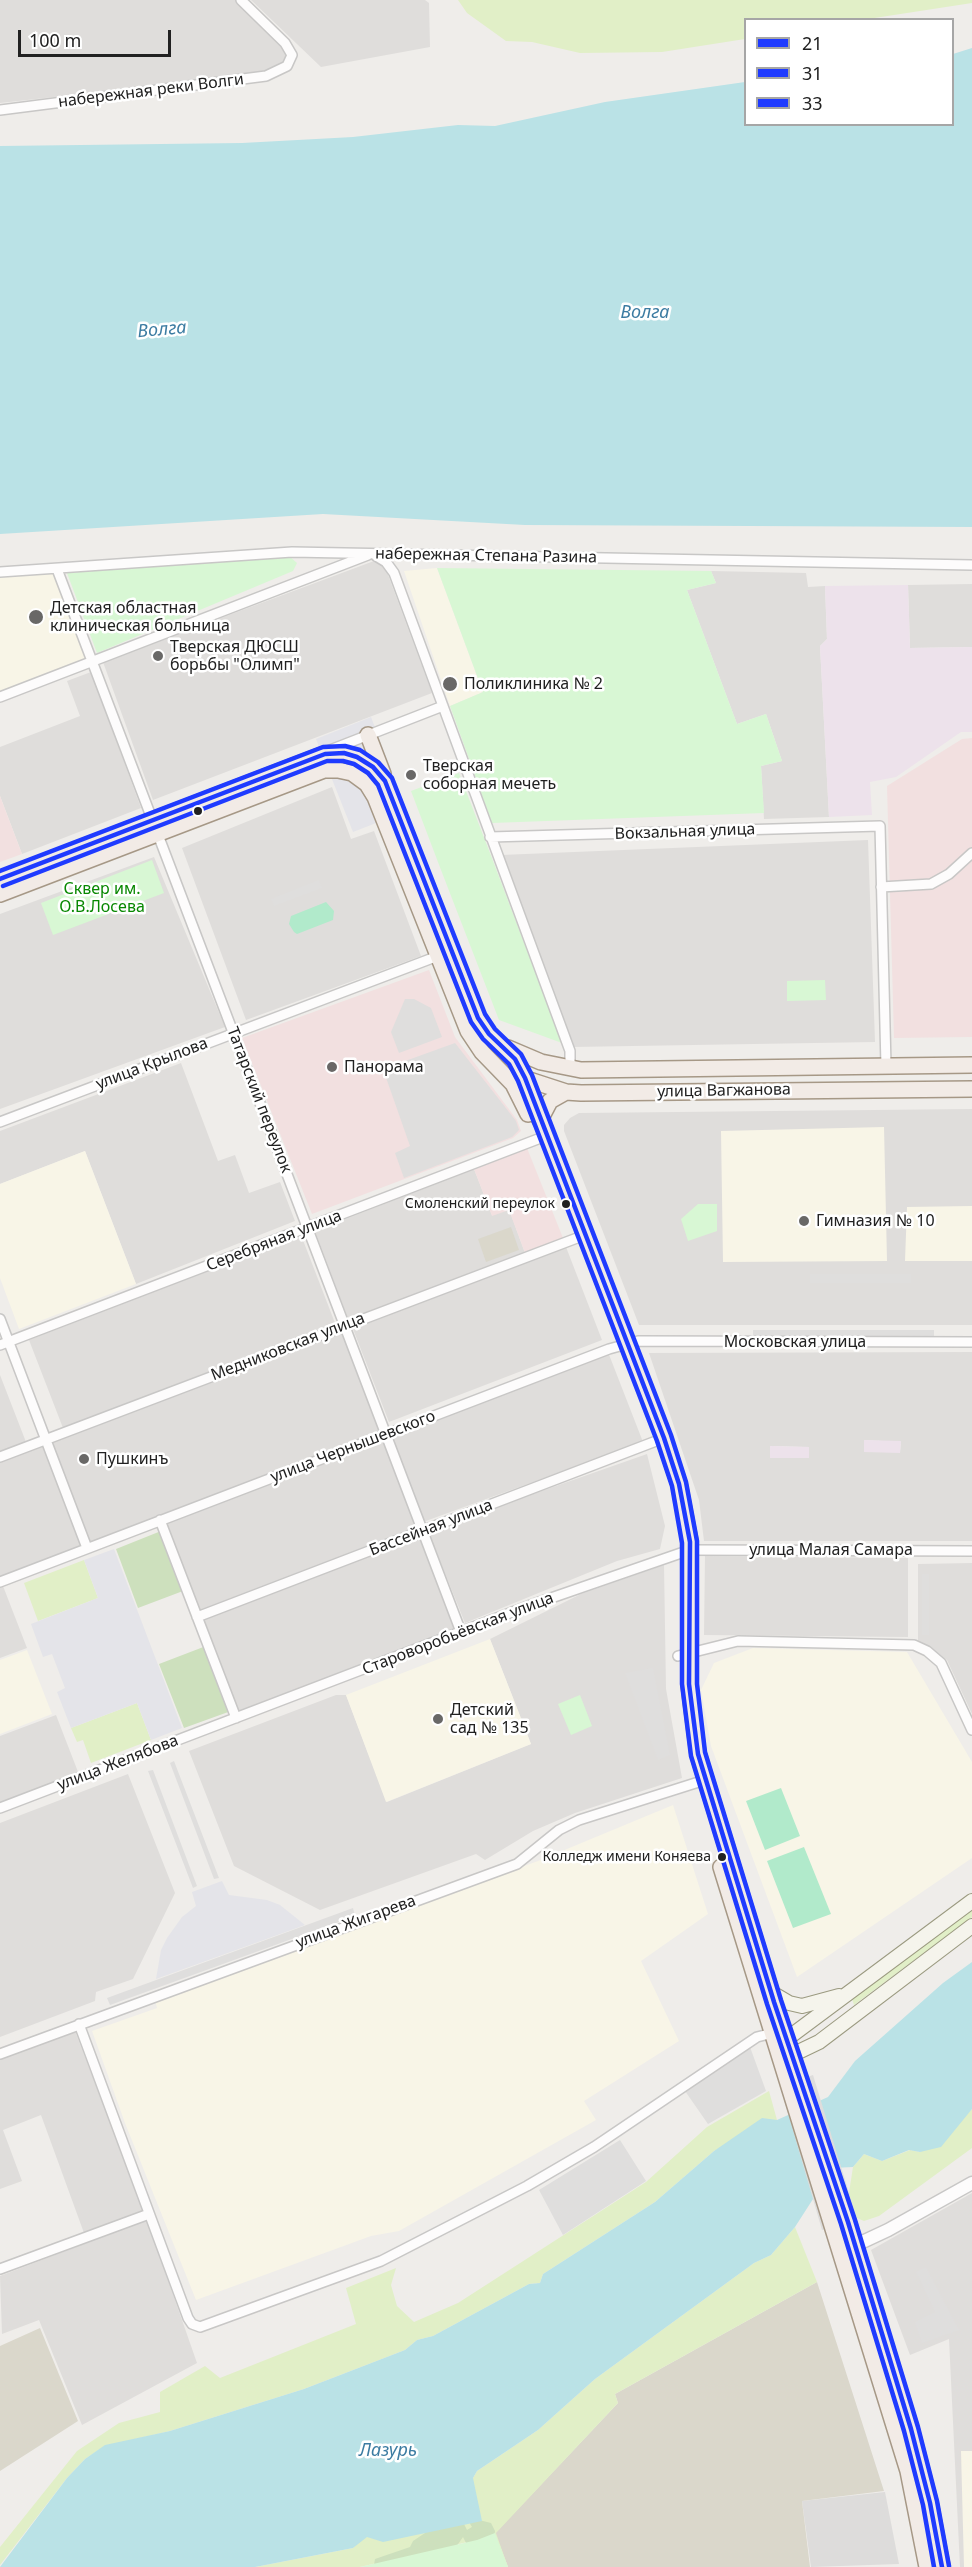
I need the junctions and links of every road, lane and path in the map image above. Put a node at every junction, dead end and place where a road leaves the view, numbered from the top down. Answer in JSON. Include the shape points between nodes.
{"nodes":[{"id":1,"x":241,"y":0,"type":"edge"},
{"id":2,"x":0,"y":110,"type":"edge"},
{"id":3,"x":370,"y":554,"type":"junction"},
{"id":4,"x":972,"y":565,"type":"edge"},
{"id":5,"x":57,"y":569,"type":"junction"},
{"id":6,"x":0,"y":572,"type":"edge"},
{"id":7,"x":92,"y":662,"type":"junction"},
{"id":8,"x":0,"y":697,"type":"edge"},
{"id":9,"x":442,"y":706,"type":"junction"},
{"id":10,"x":368,"y":735,"type":"junction"},
{"id":11,"x":322,"y":763,"type":"junction"},
{"id":12,"x":387,"y":785,"type":"junction"},
{"id":13,"x":155,"y":827,"type":"junction"},
{"id":14,"x":490,"y":837,"type":"junction"},
{"id":15,"x":972,"y":853,"type":"edge"},
{"id":16,"x":0,"y":879,"type":"edge"},
{"id":17,"x":881,"y":887,"type":"junction"},
{"id":18,"x":0,"y":894,"type":"edge"},
{"id":19,"x":436,"y":957,"type":"junction"},
{"id":20,"x":233,"y":1033,"type":"junction"},
{"id":21,"x":499,"y":1043,"type":"junction"},
{"id":22,"x":485,"y":1055,"type":"junction"},
{"id":23,"x":972,"y":1065,"type":"edge"},
{"id":24,"x":886,"y":1066,"type":"junction"},
{"id":25,"x":576,"y":1070,"type":"junction"},
{"id":26,"x":525,"y":1078,"type":"junction"},
{"id":27,"x":543,"y":1085,"type":"junction"},
{"id":28,"x":972,"y":1089,"type":"edge"},
{"id":29,"x":566,"y":1092,"type":"junction"},
{"id":30,"x":533,"y":1098,"type":"junction"},
{"id":31,"x":0,"y":1122,"type":"edge"},
{"id":32,"x":537,"y":1128,"type":"junction"},
{"id":33,"x":308,"y":1228,"type":"junction"},
{"id":34,"x":577,"y":1238,"type":"junction"},
{"id":35,"x":0,"y":1319,"type":"edge"},
{"id":36,"x":345,"y":1326,"type":"junction"},
{"id":37,"x":972,"y":1342,"type":"edge"},
{"id":38,"x":4,"y":1343,"type":"edge"},
{"id":39,"x":623,"y":1344,"type":"junction"},
{"id":40,"x":386,"y":1434,"type":"junction"},
{"id":41,"x":45,"y":1440,"type":"junction"},
{"id":42,"x":660,"y":1440,"type":"junction"},
{"id":43,"x":0,"y":1457,"type":"edge"},
{"id":44,"x":160,"y":1520,"type":"junction"},
{"id":45,"x":423,"y":1531,"type":"junction"},
{"id":46,"x":87,"y":1548,"type":"junction"},
{"id":47,"x":972,"y":1551,"type":"edge"},
{"id":48,"x":685,"y":1552,"type":"junction"},
{"id":49,"x":0,"y":1582,"type":"edge"},
{"id":50,"x":197,"y":1617,"type":"junction"},
{"id":51,"x":462,"y":1632,"type":"junction"},
{"id":52,"x":683,"y":1655,"type":"junction"},
{"id":53,"x":236,"y":1718,"type":"junction"},
{"id":54,"x":972,"y":1730,"type":"edge"},
{"id":55,"x":700,"y":1781,"type":"junction"},
{"id":56,"x":0,"y":1808,"type":"edge"},
{"id":57,"x":972,"y":1901,"type":"edge"},
{"id":58,"x":972,"y":1926,"type":"edge"},
{"id":59,"x":771,"y":1993,"type":"junction"},
{"id":60,"x":847,"y":1995,"type":"junction"},
{"id":61,"x":858,"y":2013,"type":"junction"},
{"id":62,"x":79,"y":2024,"type":"junction"},
{"id":63,"x":773,"y":2033,"type":"junction"},
{"id":64,"x":788,"y":2038,"type":"junction"},
{"id":65,"x":0,"y":2054,"type":"edge"},
{"id":66,"x":787,"y":2054,"type":"junction"},
{"id":67,"x":972,"y":2183,"type":"edge"},
{"id":68,"x":149,"y":2214,"type":"junction"},
{"id":69,"x":848,"y":2249,"type":"junction"},
{"id":70,"x":0,"y":2269,"type":"edge"},
{"id":71,"x":927,"y":2567,"type":"edge"},
{"id":72,"x":942,"y":2567,"type":"edge"}],
"edges":[{"from":1,"to":2,"type":"street","name":"набережная реки Волги","via":[[285,43],[292,55],[288,66],[266,76]]},
{"from":3,"to":4,"type":"street","name":"набережная Степана Разина"},
{"from":3,"to":5,"type":"street","name":"набережная Степана Разина","via":[[292,552]]},
{"from":3,"to":7,"type":"street"},
{"from":3,"to":9,"type":"street","via":[[386,562],[394,573]]},
{"from":5,"to":6,"type":"street","name":"набережная Степана Разина"},
{"from":5,"to":7,"type":"street","name":"Татарский переулок"},
{"from":7,"to":8,"type":"street"},
{"from":7,"to":13,"type":"street","name":"Татарский переулок"},
{"from":9,"to":10,"type":"street"},
{"from":9,"to":14,"type":"street"},
{"from":10,"to":11,"type":"street"},
{"from":10,"to":12,"type":"main road"},
{"from":11,"to":12,"type":"main road","via":[[339,753],[357,757],[373,767]]},
{"from":11,"to":13,"type":"main road"},
{"from":11,"to":19,"type":"main road","via":[[352,774],[374,793]]},
{"from":12,"to":21,"type":"main road","via":[[478,1018]]},
{"from":13,"to":16,"type":"main road"},
{"from":13,"to":18,"type":"main road"},
{"from":13,"to":20,"type":"street","name":"Татарский переулок"},
{"from":14,"to":17,"type":"street","name":"Вокзальная улица","via":[[880,826]]},
{"from":14,"to":25,"type":"street"},
{"from":15,"to":17,"type":"street","via":[[931,884]]},
{"from":17,"to":24,"type":"street"},
{"from":19,"to":20,"type":"street","name":"улица Крылова"},
{"from":19,"to":22,"type":"main road","via":[[468,1031]]},
{"from":20,"to":31,"type":"street","name":"улица Крылова"},
{"from":20,"to":33,"type":"street","name":"Татарский переулок"},
{"from":21,"to":25,"type":"main road","name":"улица Вагжанова","via":[[541,1062]]},
{"from":21,"to":26,"type":"main road"},
{"from":22,"to":26,"type":"main road","name":"улица Вагжанова"},
{"from":22,"to":32,"type":"main road","via":[[517,1089]]},
{"from":23,"to":24,"type":"main road","name":"улица Вагжанова"},
{"from":24,"to":25,"type":"main road","name":"улица Вагжанова"},
{"from":25,"to":27,"type":"main road"},
{"from":26,"to":27,"type":"main road","name":"улица Вагжанова"},
{"from":26,"to":30,"type":"main road"},
{"from":27,"to":29,"type":"main road","name":"улица Вагжанова"},
{"from":27,"to":30,"type":"main road"},
{"from":28,"to":29,"type":"main road","name":"улица Вагжанова"},
{"from":29,"to":32,"type":"main road","via":[[550,1101]]},
{"from":30,"to":32,"type":"main road"},
{"from":32,"to":33,"type":"street","name":"Серебряная улица","via":[[439,1177]]},
{"from":32,"to":34,"type":"main road"},
{"from":32,"to":39,"type":"main road"},
{"from":33,"to":36,"type":"street","name":"Татарский переулок"},
{"from":33,"to":38,"type":"street","name":"Серебряная улица"},
{"from":34,"to":36,"type":"street","name":"Медниковская улица"},
{"from":34,"to":39,"type":"main road"},
{"from":35,"to":38,"type":"street"},
{"from":36,"to":40,"type":"street","name":"Татарский переулок"},
{"from":36,"to":41,"type":"street","name":"Медниковская улица"},
{"from":37,"to":39,"type":"street","name":"Московская улица"},
{"from":38,"to":41,"type":"street"},
{"from":39,"to":40,"type":"street","name":"улица Чернышевского"},
{"from":39,"to":42,"type":"main road"},
{"from":40,"to":44,"type":"street","name":"улица Чернышевского"},
{"from":40,"to":45,"type":"street","name":"Татарский переулок"},
{"from":41,"to":43,"type":"street","name":"Медниковская улица"},
{"from":41,"to":46,"type":"street"},
{"from":42,"to":45,"type":"street","name":"Бассейная улица"},
{"from":42,"to":48,"type":"main road"},
{"from":44,"to":46,"type":"street","name":"улица Чернышевского"},
{"from":44,"to":50,"type":"street"},
{"from":45,"to":50,"type":"street","name":"Бассейная улица"},
{"from":45,"to":51,"type":"street","name":"Татарский переулок"},
{"from":46,"to":49,"type":"street","name":"улица Чернышевского"},
{"from":47,"to":48,"type":"street","name":"улица Малая Самара"},
{"from":48,"to":51,"type":"street","name":"Староворобьёвская улица"},
{"from":48,"to":52,"type":"main road"},
{"from":50,"to":53,"type":"street"},
{"from":51,"to":53,"type":"street","name":"Староворобьёвская улица"},
{"from":52,"to":54,"type":"street","via":[[738,1641],[914,1645],[941,1664]]},
{"from":52,"to":55,"type":"main road","via":[[681,1717]]},
{"from":53,"to":56,"type":"street","name":"улица Желябова"},
{"from":55,"to":59,"type":"main road"},
{"from":55,"to":62,"type":"street","name":"улица Жигарева","via":[[579,1820],[559,1830],[517,1864]]},
{"from":55,"to":63,"type":"main road"},
{"from":57,"to":60,"type":"main road"},
{"from":58,"to":61,"type":"main road"},
{"from":59,"to":60,"type":"main road","via":[[802,2006]]},
{"from":59,"to":64,"type":"main road"},
{"from":60,"to":61,"type":"main road","via":[[842,2005],[846,2012]]},
{"from":60,"to":64,"type":"main road"},
{"from":61,"to":66,"type":"main road","via":[[819,2042]]},
{"from":62,"to":65,"type":"street","name":"улица Жигарева"},
{"from":62,"to":68,"type":"street"},
{"from":63,"to":64,"type":"main road"},
{"from":63,"to":66,"type":"main road"},
{"from":63,"to":68,"type":"street","via":[[757,2037],[594,2147],[381,2261],[203,2327],[195,2326],[188,2318]]},
{"from":64,"to":66,"type":"main road"},
{"from":66,"to":69,"type":"main road"},
{"from":67,"to":69,"type":"street"},
{"from":68,"to":70,"type":"street"},
{"from":69,"to":71,"type":"main road","via":[[908,2470]]},
{"from":69,"to":72,"type":"main road","via":[[922,2465]]}]}
